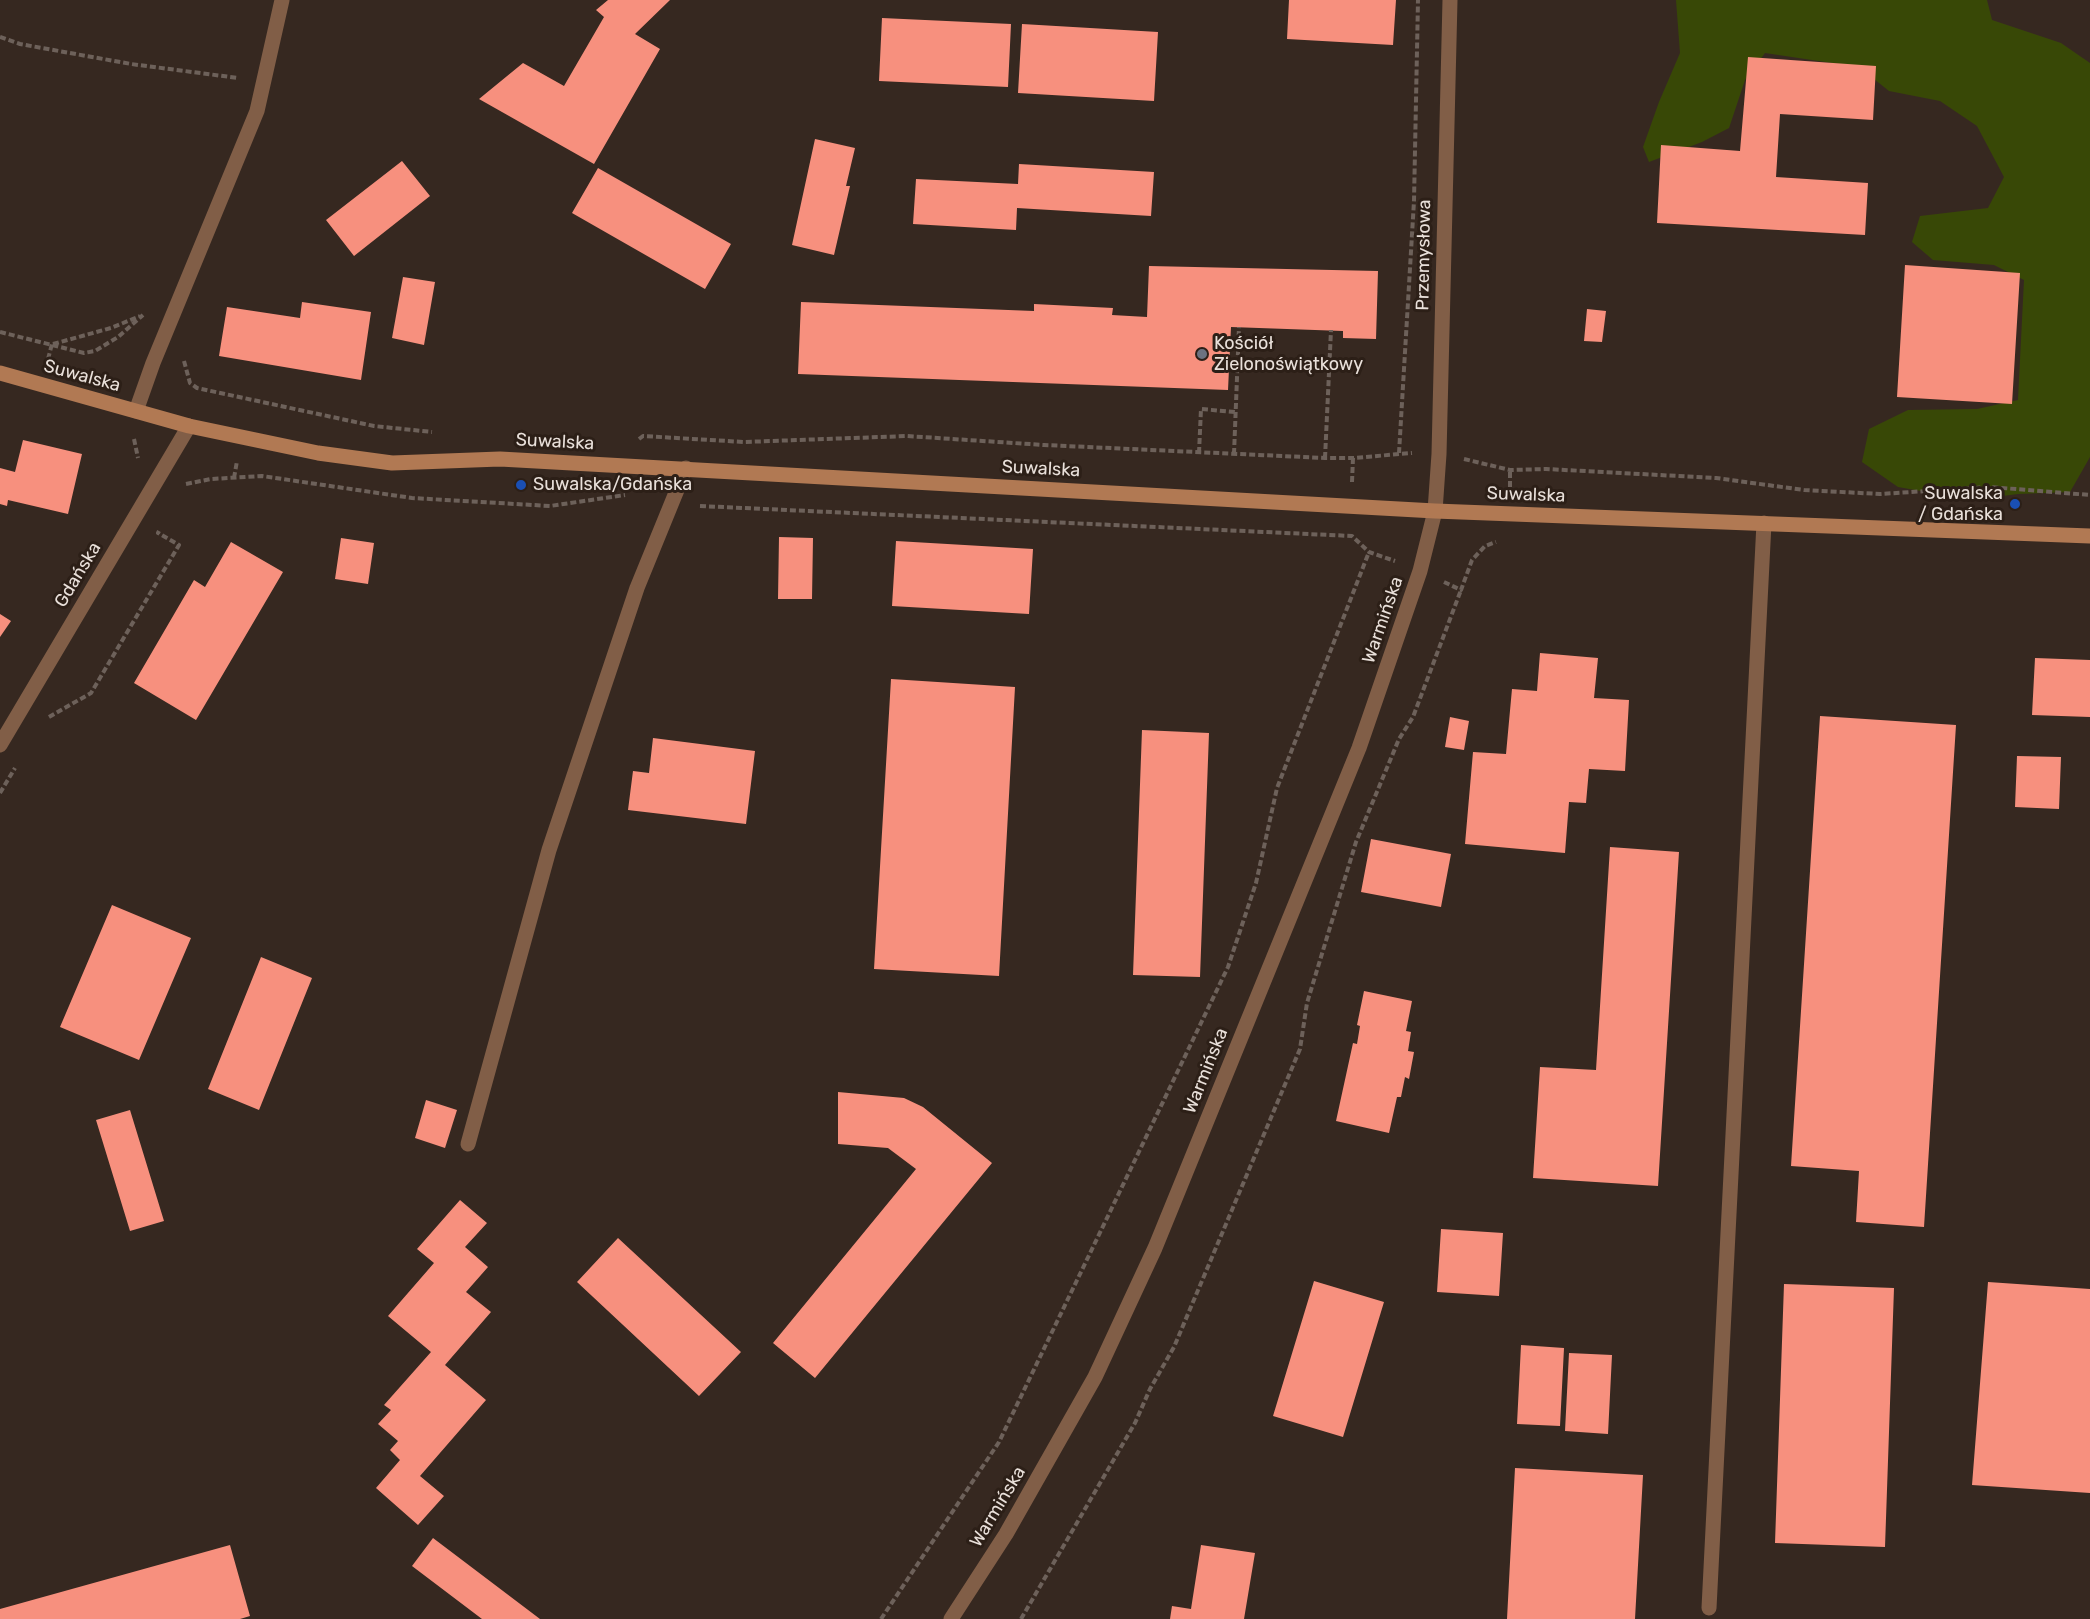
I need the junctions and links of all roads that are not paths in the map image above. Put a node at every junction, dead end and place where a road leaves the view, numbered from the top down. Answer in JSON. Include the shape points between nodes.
{"nodes":[{"id":1,"x":282,"y":0,"type":"edge"},
{"id":2,"x":1450,"y":0,"type":"edge"},
{"id":3,"x":0,"y":373,"type":"edge"},
{"id":4,"x":136,"y":411,"type":"junction"},
{"id":5,"x":189,"y":426,"type":"junction"},
{"id":6,"x":686,"y":468,"type":"junction"},
{"id":7,"x":1435,"y":511,"type":"junction"},
{"id":8,"x":1764,"y":523,"type":"junction"},
{"id":9,"x":2090,"y":536,"type":"edge"},
{"id":10,"x":0,"y":745,"type":"edge"},
{"id":11,"x":468,"y":1144,"type":"dead end"},
{"id":12,"x":1709,"y":1608,"type":"dead end"},
{"id":13,"x":951,"y":1619,"type":"edge"}],
"edges":[{"from":1,"to":4,"type":"street","via":[[257,111]]},
{"from":2,"to":7,"type":"street","name":"Przemysłowa"},
{"from":3,"to":4,"type":"street","name":"Suwalska"},
{"from":4,"to":5,"type":"street","name":"Suwalska"},
{"from":5,"to":6,"type":"street","name":"Suwalska","via":[[318,453],[392,463],[500,459]]},
{"from":5,"to":10,"type":"street","name":"Gdańska"},
{"from":6,"to":7,"type":"street","name":"Suwalska"},
{"from":6,"to":11,"type":"street","via":[[636,588],[549,850]]},
{"from":7,"to":8,"type":"street","name":"Suwalska"},
{"from":7,"to":13,"type":"street","name":"Warmińska","via":[[1420,571],[1359,748],[1155,1248],[1095,1377],[1006,1534]]},
{"from":8,"to":9,"type":"street","name":"Suwalska"},
{"from":8,"to":12,"type":"street"}]}
